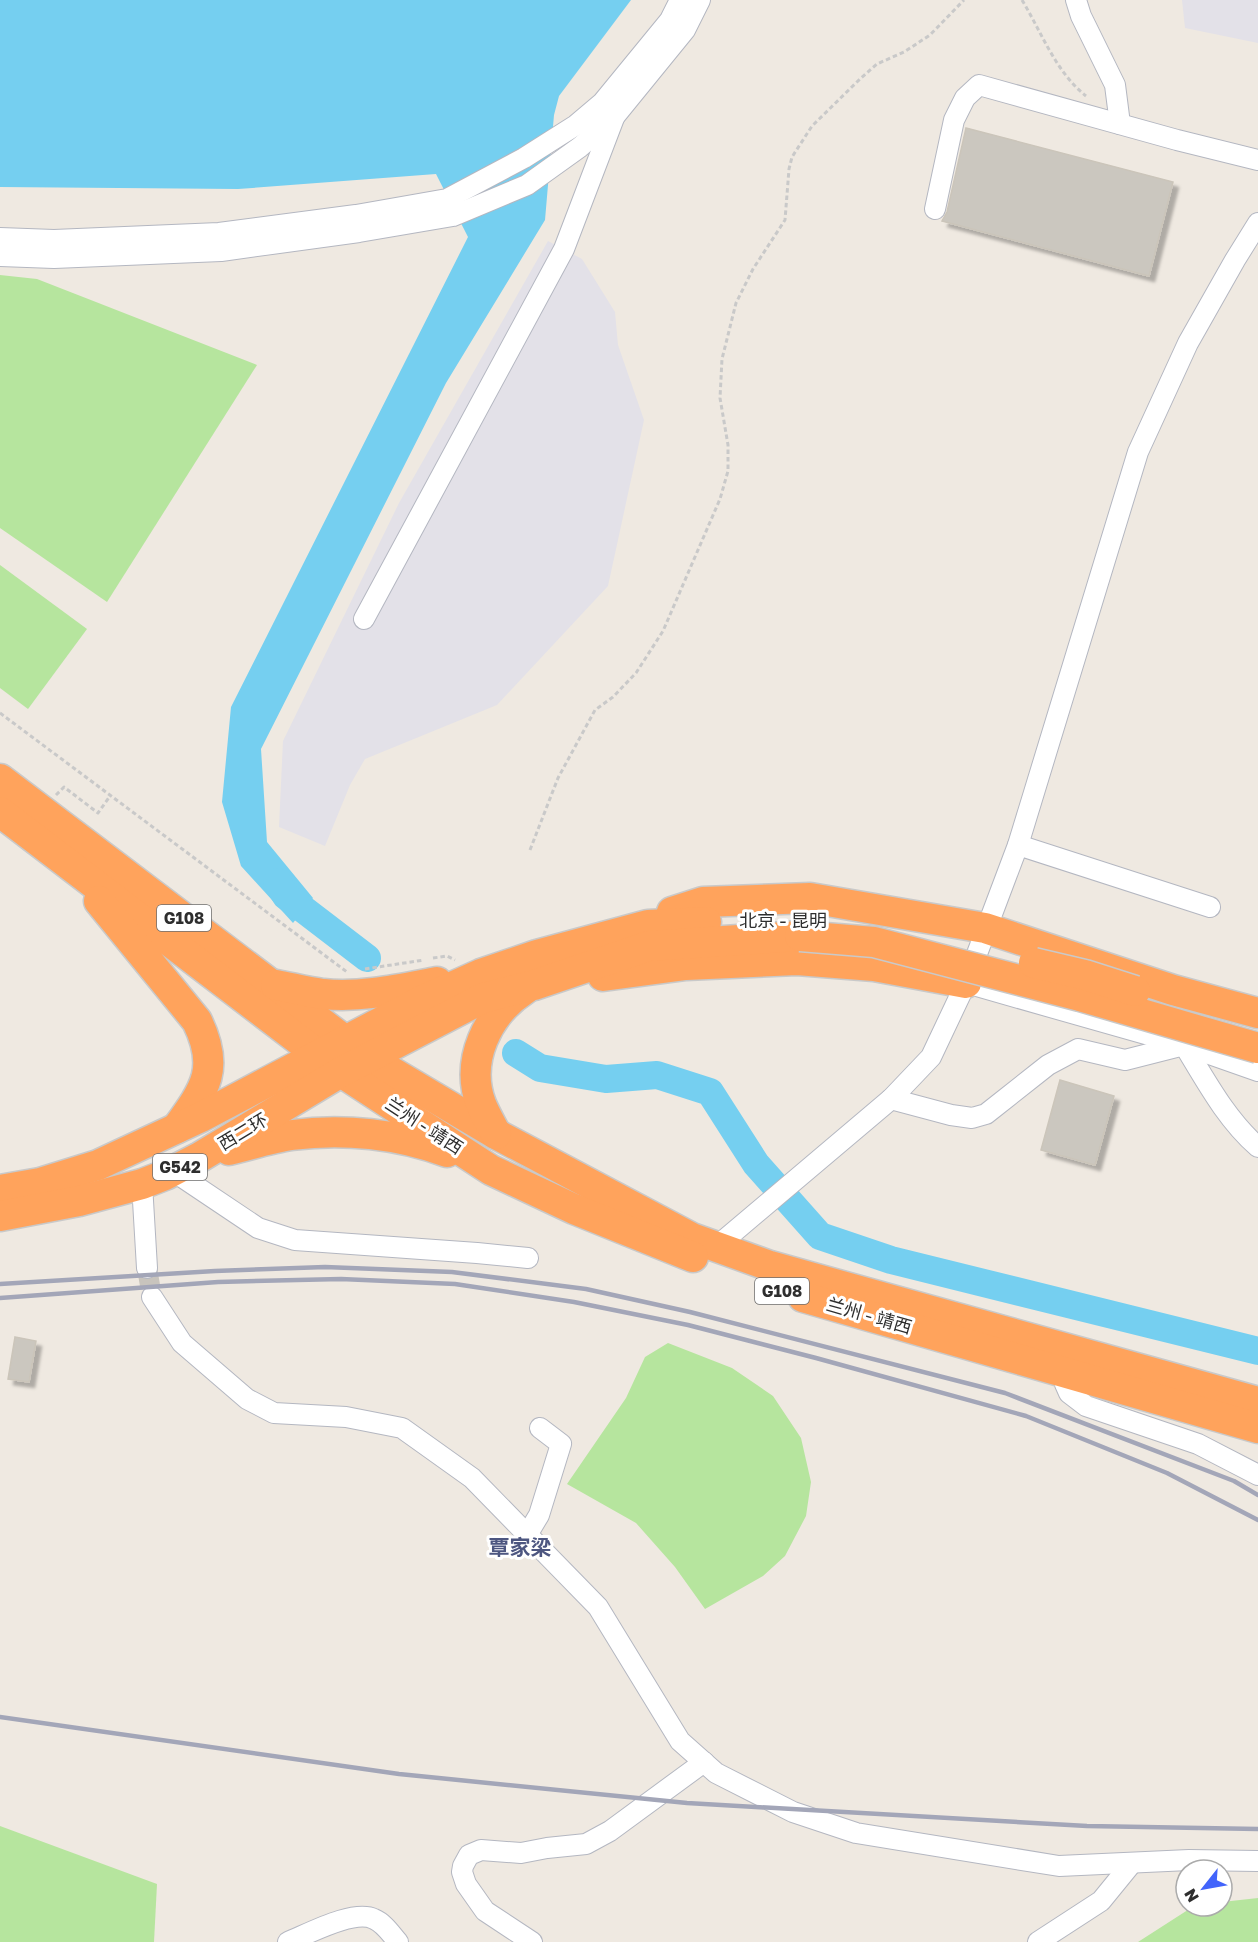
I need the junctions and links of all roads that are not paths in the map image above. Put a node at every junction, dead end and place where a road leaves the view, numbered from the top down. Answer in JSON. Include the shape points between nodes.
{"nodes":[{"id":1,"x":680,"y":0,"type":"edge"},
{"id":2,"x":700,"y":0,"type":"edge"},
{"id":3,"x":1076,"y":0,"type":"edge"},
{"id":4,"x":609,"y":109,"type":"junction"},
{"id":5,"x":1120,"y":124,"type":"junction"},
{"id":6,"x":1258,"y":160,"type":"edge"},
{"id":7,"x":450,"y":207,"type":"junction"},
{"id":8,"x":935,"y":209,"type":"dead end"},
{"id":9,"x":1258,"y":223,"type":"edge"},
{"id":10,"x":0,"y":238,"type":"edge"},
{"id":11,"x":0,"y":256,"type":"edge"},
{"id":12,"x":364,"y":619,"type":"dead end"},
{"id":13,"x":0,"y":779,"type":"edge"},
{"id":14,"x":0,"y":812,"type":"edge"},
{"id":15,"x":1018,"y":845,"type":"junction"},
{"id":16,"x":69,"y":863,"type":"junction"},
{"id":17,"x":1210,"y":907,"type":"dead end"},
{"id":18,"x":801,"y":927,"type":"junction"},
{"id":19,"x":986,"y":928,"type":"junction"},
{"id":20,"x":537,"y":955,"type":"junction"},
{"id":21,"x":481,"y":974,"type":"junction"},
{"id":22,"x":268,"y":983,"type":"junction"},
{"id":23,"x":966,"y":983,"type":"junction"},
{"id":24,"x":534,"y":985,"type":"junction"},
{"id":25,"x":1258,"y":1013,"type":"edge"},
{"id":26,"x":1258,"y":1030,"type":"edge"},
{"id":27,"x":1184,"y":1045,"type":"junction"},
{"id":28,"x":1258,"y":1048,"type":"edge"},
{"id":29,"x":357,"y":1049,"type":"junction"},
{"id":30,"x":330,"y":1063,"type":"junction"},
{"id":31,"x":1258,"y":1071,"type":"edge"},
{"id":32,"x":891,"y":1099,"type":"junction"},
{"id":33,"x":177,"y":1128,"type":"junction"},
{"id":34,"x":496,"y":1134,"type":"junction"},
{"id":35,"x":1258,"y":1148,"type":"edge"},
{"id":36,"x":200,"y":1157,"type":"junction"},
{"id":37,"x":491,"y":1170,"type":"junction"},
{"id":38,"x":173,"y":1171,"type":"junction"},
{"id":39,"x":142,"y":1184,"type":"junction"},
{"id":40,"x":0,"y":1190,"type":"edge"},
{"id":41,"x":0,"y":1216,"type":"edge"},
{"id":42,"x":716,"y":1246,"type":"junction"},
{"id":43,"x":528,"y":1258,"type":"dead end"},
{"id":44,"x":147,"y":1268,"type":"tunnel mouth"},
{"id":45,"x":152,"y":1297,"type":"tunnel mouth"},
{"id":46,"x":1064,"y":1372,"type":"junction"},
{"id":47,"x":1258,"y":1402,"type":"edge"},
{"id":48,"x":540,"y":1428,"type":"dead end"},
{"id":49,"x":1258,"y":1428,"type":"edge"},
{"id":50,"x":1258,"y":1475,"type":"edge"},
{"id":51,"x":527,"y":1535,"type":"junction"},
{"id":52,"x":704,"y":1762,"type":"junction"},
{"id":53,"x":1258,"y":1861,"type":"edge"},
{"id":54,"x":1132,"y":1863,"type":"junction"},
{"id":55,"x":288,"y":1942,"type":"edge"},
{"id":56,"x":398,"y":1942,"type":"edge"},
{"id":57,"x":532,"y":1942,"type":"edge"},
{"id":58,"x":1038,"y":1942,"type":"edge"}],
"edges":[{"from":1,"to":4,"type":"street"},
{"from":2,"to":4,"type":"street","via":[[685,30]]},
{"from":3,"to":5,"type":"street","via":[[1115,85]]},
{"from":4,"to":7,"type":"street","via":[[576,124]]},
{"from":4,"to":7,"type":"street","via":[[580,147],[528,184]]},
{"from":4,"to":12,"type":"street","via":[[564,249]]},
{"from":5,"to":6,"type":"street"},
{"from":5,"to":8,"type":"street","via":[[979,85],[965,98],[954,120]]},
{"from":7,"to":10,"type":"street","via":[[219,233],[54,240]]},
{"from":7,"to":11,"type":"street","via":[[359,232],[221,251],[54,258]]},
{"from":9,"to":15,"type":"street","via":[[1188,343],[1138,452]]},
{"from":13,"to":22,"type":"highway","number":"G108"},
{"from":14,"to":16,"type":"highway","number":"G108"},
{"from":15,"to":17,"type":"street"},
{"from":15,"to":19,"type":"street"},
{"from":16,"to":30,"type":"highway","number":"G108"},
{"from":16,"to":33,"type":"highway","via":[[197,1021],[206,1041],[209,1064],[204,1088]]},
{"from":18,"to":20,"type":"highway","name":"北京 - 昆明","via":[[648,925]]},
{"from":18,"to":24,"type":"highway","name":"北京 - 昆明","via":[[649,946]]},
{"from":18,"to":26,"type":"highway","name":"北京 - 昆明","bridge":true,"via":[[873,925],[1085,975]]},
{"from":18,"to":28,"type":"highway","name":"北京 - 昆明","bridge":true,"via":[[1080,996]]},
{"from":19,"to":20,"type":"highway","via":[[810,898],[703,902]]},
{"from":19,"to":23,"type":"street"},
{"from":19,"to":25,"type":"highway","via":[[1173,990]]},
{"from":20,"to":21,"type":"highway","name":"北京 - 昆明"},
{"from":21,"to":22,"type":"highway","via":[[355,994],[325,994]]},
{"from":21,"to":29,"type":"highway","name":"北京 - 昆明","via":[[421,1001]]},
{"from":22,"to":29,"type":"highway","number":"G108"},
{"from":23,"to":24,"type":"highway","via":[[874,966],[797,960],[686,965]]},
{"from":23,"to":27,"type":"street"},
{"from":23,"to":32,"type":"street","via":[[931,1057]]},
{"from":24,"to":29,"type":"highway","name":"北京 - 昆明","via":[[483,998]]},
{"from":24,"to":34,"type":"highway","via":[[502,1008],[486,1030],[480,1049],[476,1067],[478,1092]]},
{"from":27,"to":31,"type":"street"},
{"from":27,"to":32,"type":"street","via":[[1125,1059],[1078,1049],[1048,1065],[986,1114],[972,1118]]},
{"from":27,"to":35,"type":"street","via":[[1218,1102]]},
{"from":29,"to":30,"type":"highway","name":"北京 - 昆明"},
{"from":29,"to":34,"type":"highway","name":"兰州 - 靖西","number":"G108"},
{"from":30,"to":33,"type":"highway","name":"西二环","number":"G542"},
{"from":30,"to":36,"type":"highway","name":"西二环","number":"G542"},
{"from":30,"to":37,"type":"highway","name":"兰州 - 靖西","number":"G108"},
{"from":32,"to":42,"type":"street"},
{"from":33,"to":40,"type":"highway","name":"西二环","number":"G542","via":[[98,1166]]},
{"from":34,"to":42,"type":"highway","name":"兰州 - 靖西","number":"G108","via":[[692,1238]]},
{"from":36,"to":37,"type":"highway","via":[[290,1135],[355,1133],[439,1149]]},
{"from":36,"to":38,"type":"highway","name":"西二环","number":"G542"},
{"from":37,"to":46,"type":"highway","name":"兰州 - 靖西","number":"G108","via":[[574,1209],[776,1289]]},
{"from":38,"to":39,"type":"highway","name":"西二环","number":"G542"},
{"from":38,"to":43,"type":"street","via":[[258,1228],[294,1240]]},
{"from":39,"to":41,"type":"highway","name":"西二环","number":"G542","via":[[79,1202]]},
{"from":39,"to":44,"type":"street"},
{"from":42,"to":47,"type":"highway","name":"兰州 - 靖西","number":"G108","via":[[770,1266]]},
{"from":45,"to":51,"type":"street","via":[[182,1343],[247,1399],[274,1413],[346,1417],[402,1428],[472,1478]]},
{"from":46,"to":49,"type":"highway","name":"兰州 - 靖西","number":"G108"},
{"from":46,"to":50,"type":"street","via":[[1070,1394],[1086,1406],[1198,1444]]},
{"from":48,"to":51,"type":"street","via":[[561,1444],[539,1515]]},
{"from":51,"to":52,"type":"street","via":[[598,1607],[680,1741]]},
{"from":52,"to":54,"type":"street","via":[[716,1773],[793,1812],[856,1833],[1059,1866]]},
{"from":52,"to":57,"type":"street","via":[[610,1831],[586,1844],[521,1853],[481,1850],[469,1855],[462,1872],[485,1911]]},
{"from":53,"to":54,"type":"street"},
{"from":54,"to":58,"type":"street","via":[[1101,1901]]},
{"from":55,"to":56,"type":"street","via":[[362,1917],[374,1918]]}]}
